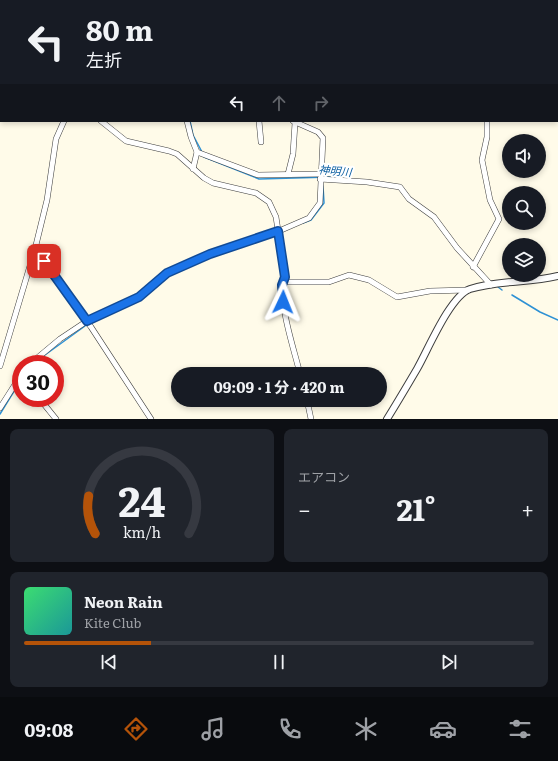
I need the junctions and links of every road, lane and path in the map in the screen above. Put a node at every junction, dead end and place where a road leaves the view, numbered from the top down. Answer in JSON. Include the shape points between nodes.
{"nodes":[{"id":1,"x":64,"y":122,"type":"edge"},
{"id":2,"x":102,"y":122,"type":"edge"},
{"id":3,"x":187,"y":122,"type":"edge"},
{"id":4,"x":259,"y":122,"type":"edge"},
{"id":5,"x":294,"y":122,"type":"edge"},
{"id":6,"x":487,"y":122,"type":"edge"},
{"id":7,"x":261,"y":142,"type":"dead end"},
{"id":8,"x":198,"y":152,"type":"junction"},
{"id":9,"x":193,"y":169,"type":"junction"},
{"id":10,"x":288,"y":174,"type":"junction"},
{"id":11,"x":320,"y":176,"type":"junction"},
{"id":12,"x":278,"y":231,"type":"junction"},
{"id":13,"x":36,"y":249,"type":"junction"},
{"id":14,"x":473,"y":267,"type":"junction"},
{"id":15,"x":558,"y":276,"type":"edge"},
{"id":16,"x":284,"y":282,"type":"junction"},
{"id":17,"x":491,"y":285,"type":"junction"},
{"id":18,"x":468,"y":290,"type":"junction"},
{"id":19,"x":87,"y":321,"type":"junction"},
{"id":20,"x":41,"y":355,"type":"edge"},
{"id":21,"x":0,"y":366,"type":"edge"},
{"id":22,"x":298,"y":367,"type":"edge"},
{"id":23,"x":12,"y":389,"type":"edge"},
{"id":24,"x":46,"y":407,"type":"edge"},
{"id":25,"x":308,"y":407,"type":"edge"},
{"id":26,"x":0,"y":408,"type":"edge"},
{"id":27,"x":56,"y":419,"type":"edge"},
{"id":28,"x":151,"y":419,"type":"edge"},
{"id":29,"x":311,"y":419,"type":"edge"},
{"id":30,"x":387,"y":419,"type":"edge"}],
"edges":[{"from":1,"to":13,"type":"street","via":[[56,139],[47,200]]},
{"from":2,"to":9,"type":"street","via":[[126,141],[169,150]]},
{"from":3,"to":8,"type":"street"},
{"from":4,"to":7,"type":"street"},
{"from":5,"to":10,"type":"street","via":[[293,154]]},
{"from":5,"to":11,"type":"street","via":[[322,134]]},
{"from":6,"to":14,"type":"street","via":[[482,160],[490,200],[499,219]]},
{"from":8,"to":9,"type":"street"},
{"from":8,"to":10,"type":"street","via":[[253,174]]},
{"from":9,"to":12,"type":"street","via":[[213,183],[263,196],[274,208]]},
{"from":10,"to":11,"type":"street"},
{"from":11,"to":12,"type":"street","via":[[320,202],[309,218]]},
{"from":11,"to":14,"type":"street","via":[[400,187],[409,199],[434,217]]},
{"from":12,"to":16,"type":"street"},
{"from":12,"to":19,"type":"street","via":[[210,254],[167,273],[139,297]]},
{"from":13,"to":19,"type":"street"},
{"from":13,"to":21,"type":"street"},
{"from":14,"to":17,"type":"street"},
{"from":15,"to":17,"type":"street","via":[[545,280]]},
{"from":16,"to":18,"type":"street","via":[[329,282],[349,275],[369,280],[397,297],[430,291]]},
{"from":16,"to":22,"type":"street","via":[[283,302]]},
{"from":17,"to":18,"type":"street"},
{"from":18,"to":30,"type":"street","via":[[449,310]]},
{"from":19,"to":20,"type":"street"},
{"from":19,"to":28,"type":"street"},
{"from":23,"to":26,"type":"street"},
{"from":24,"to":27,"type":"street"},
{"from":25,"to":29,"type":"street"}]}
